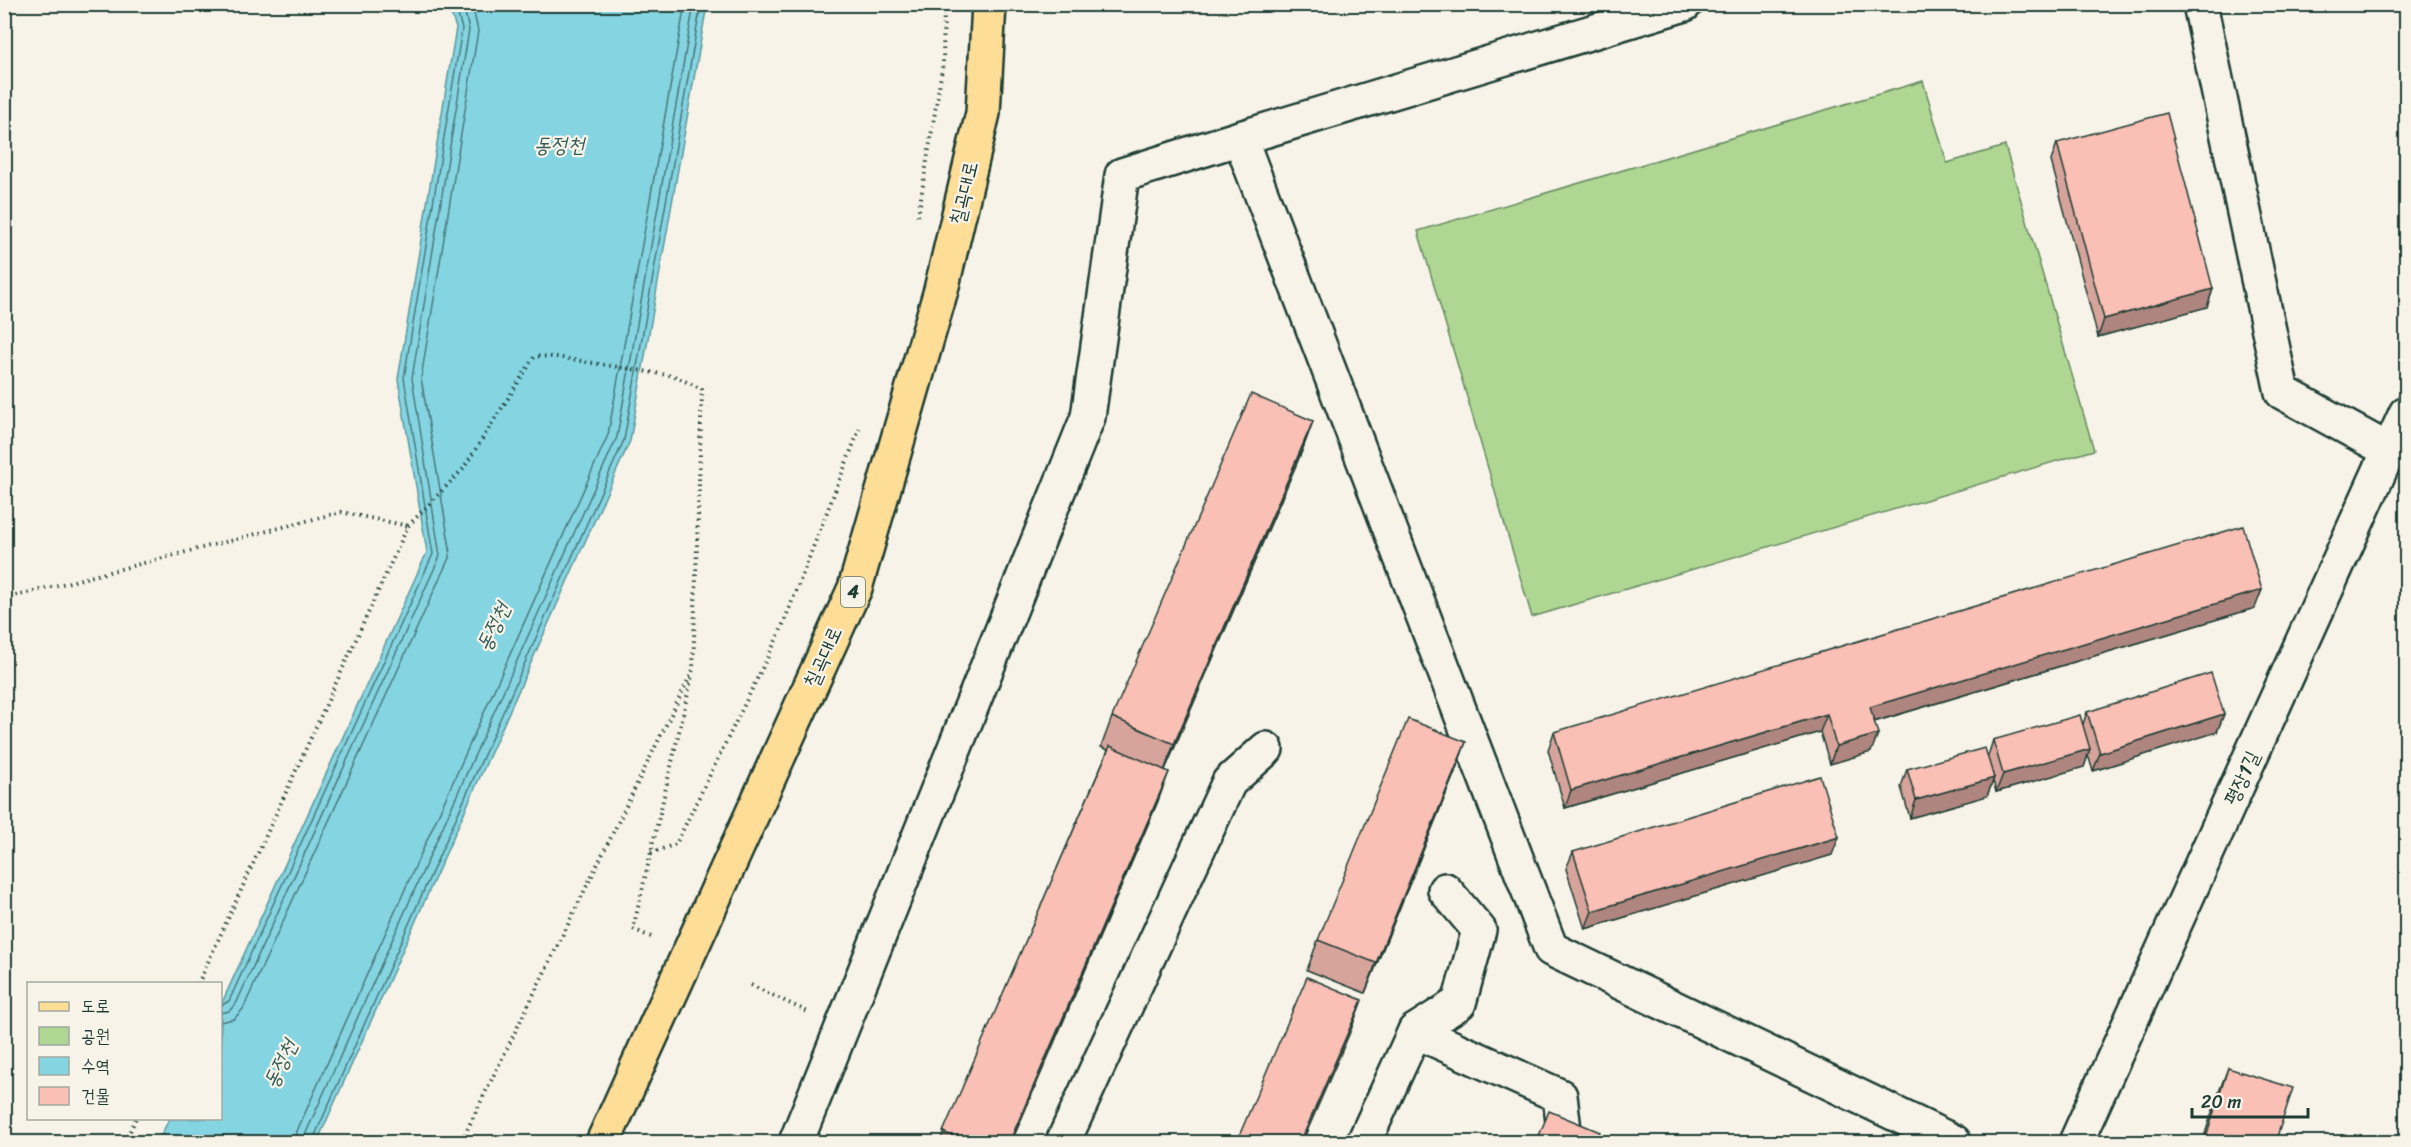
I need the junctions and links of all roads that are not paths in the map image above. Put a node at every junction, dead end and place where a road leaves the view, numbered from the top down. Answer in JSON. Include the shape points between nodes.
{"nodes":[{"id":1,"x":989,"y":4,"type":"edge"},
{"id":2,"x":1685,"y":4,"type":"edge"},
{"id":3,"x":2200,"y":4,"type":"edge"},
{"id":4,"x":1240,"y":138,"type":"junction"},
{"id":5,"x":2406,"y":413,"type":"edge"},
{"id":6,"x":2390,"y":451,"type":"junction"},
{"id":7,"x":1266,"y":749,"type":"dead end"},
{"id":8,"x":1445,"y":890,"type":"dead end"},
{"id":9,"x":1415,"y":1031,"type":"junction"},
{"id":10,"x":1564,"y":1130,"type":"edge"},
{"id":11,"x":603,"y":1143,"type":"edge"},
{"id":12,"x":796,"y":1143,"type":"edge"},
{"id":13,"x":1063,"y":1143,"type":"edge"},
{"id":14,"x":1364,"y":1143,"type":"edge"},
{"id":15,"x":1954,"y":1143,"type":"edge"},
{"id":16,"x":2076,"y":1143,"type":"edge"}],
"edges":[{"from":1,"to":11,"type":"main road","name":"칠곡대로","number":"4","via":[[983,112],[941,290],[855,588]]},
{"from":2,"to":4,"type":"street"},
{"from":3,"to":6,"type":"street","via":[[2282,392]]},
{"from":4,"to":12,"type":"street","via":[[1122,175],[1088,417]]},
{"from":4,"to":15,"type":"street","via":[[1551,949]]},
{"from":5,"to":6,"type":"street","name":"평장1길"},
{"from":6,"to":16,"type":"street","name":"평장1길"},
{"from":7,"to":13,"type":"street","via":[[1229,782]]},
{"from":8,"to":9,"type":"street","via":[[1479,930],[1459,1002]]},
{"from":9,"to":10,"type":"street","via":[[1560,1096]]},
{"from":9,"to":14,"type":"street"}]}
